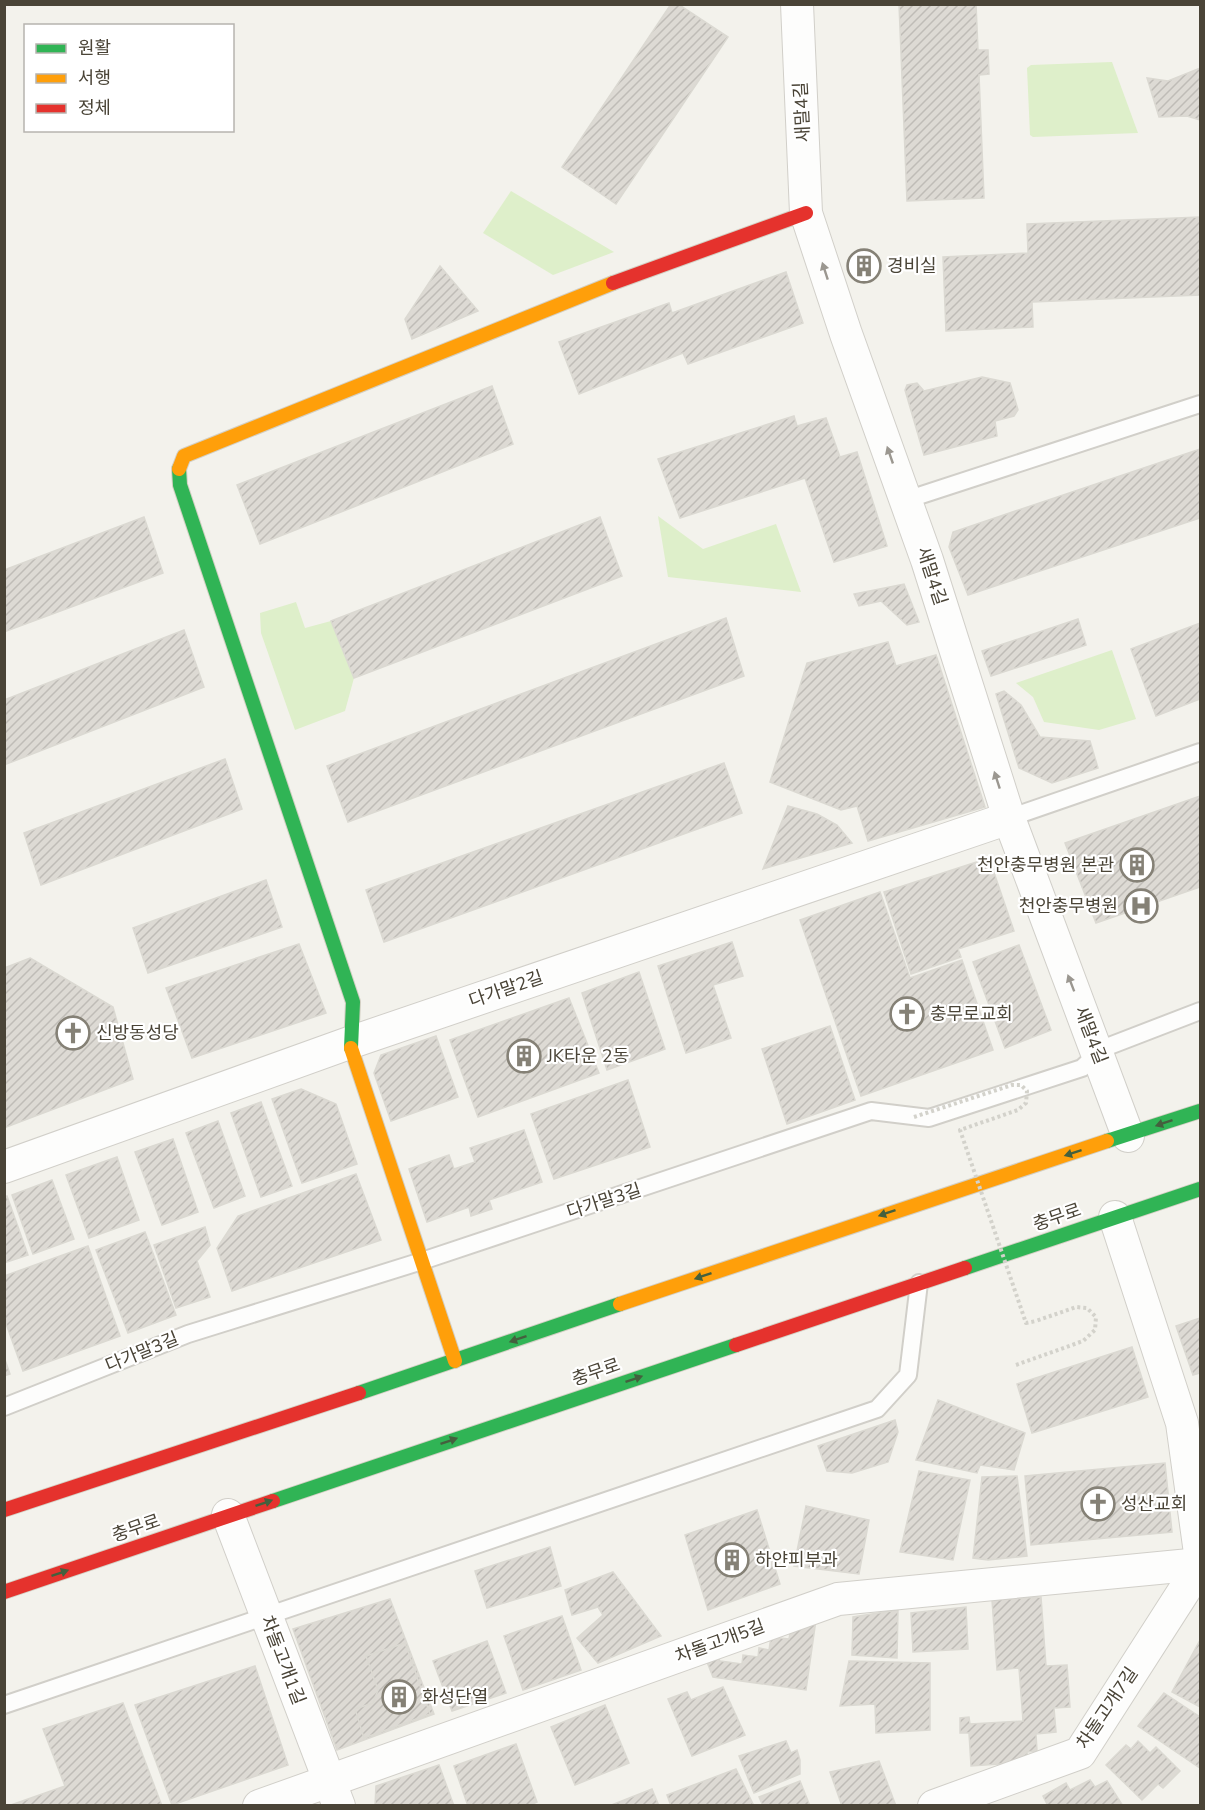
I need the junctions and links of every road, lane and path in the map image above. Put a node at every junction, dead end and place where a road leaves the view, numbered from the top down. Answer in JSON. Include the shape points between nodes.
{"nodes":[{"id":1,"x":797,"y":4,"type":"edge"},
{"id":2,"x":806,"y":213,"type":"junction"},
{"id":3,"x":1200,"y":404,"type":"edge"},
{"id":4,"x":906,"y":500,"type":"junction"},
{"id":5,"x":1200,"y":752,"type":"edge"},
{"id":6,"x":1009,"y":818,"type":"junction"},
{"id":7,"x":1200,"y":1011,"type":"edge"},
{"id":8,"x":349,"y":1043,"type":"junction"},
{"id":9,"x":1098,"y":1054,"type":"junction"},
{"id":10,"x":1200,"y":1111,"type":"edge"},
{"id":11,"x":914,"y":1118,"type":"junction"},
{"id":12,"x":1128,"y":1136,"type":"junction"},
{"id":13,"x":4,"y":1167,"type":"edge"},
{"id":14,"x":1200,"y":1189,"type":"edge"},
{"id":15,"x":1200,"y":1197,"type":"edge"},
{"id":16,"x":1163,"y":1201,"type":"junction"},
{"id":17,"x":1115,"y":1217,"type":"junction"},
{"id":18,"x":422,"y":1261,"type":"junction"},
{"id":19,"x":919,"y":1283,"type":"junction"},
{"id":20,"x":455,"y":1361,"type":"junction"},
{"id":21,"x":1016,"y":1365,"type":"dead end"},
{"id":22,"x":4,"y":1407,"type":"edge"},
{"id":23,"x":4,"y":1510,"type":"edge"},
{"id":24,"x":228,"y":1515,"type":"junction"},
{"id":25,"x":1200,"y":1553,"type":"edge"},
{"id":26,"x":1200,"y":1565,"type":"edge"},
{"id":27,"x":4,"y":1592,"type":"edge"},
{"id":28,"x":266,"y":1615,"type":"junction"},
{"id":29,"x":4,"y":1705,"type":"edge"},
{"id":30,"x":334,"y":1793,"type":"edge"},
{"id":31,"x":259,"y":1806,"type":"edge"},
{"id":32,"x":934,"y":1806,"type":"edge"}],
"edges":[{"from":1,"to":2,"type":"street","name":"새말4길"},
{"from":4,"to":2,"type":"street","name":"새말4길","one_way":true},
{"from":2,"to":8,"type":"main road","via":[[644,270],[184,456],[178,471],[180,485],[353,1002]]},
{"from":3,"to":4,"type":"lane"},
{"from":6,"to":4,"type":"street","name":"새말4길","one_way":true},
{"from":5,"to":6,"type":"lane"},
{"from":6,"to":8,"type":"street","name":"다가말2길"},
{"from":9,"to":6,"type":"street","name":"새말4길","one_way":true},
{"from":7,"to":9,"type":"lane","name":"다가말3길","via":[[1104,1048]]},
{"from":8,"to":13,"type":"street","name":"다가말2길"},
{"from":8,"to":18,"type":"main road"},
{"from":9,"to":11,"type":"lane","name":"다가말3길","via":[[1082,1068],[929,1118]]},
{"from":9,"to":12,"type":"street","name":"새말4길"},
{"from":10,"to":12,"type":"main road","one_way":true},
{"from":11,"to":18,"type":"lane","name":"다가말3길","via":[[871,1112]]},
{"from":11,"to":21,"type":"path","bridge":true,"via":[[1012,1084],[1027,1091],[1026,1103],[1018,1110],[960,1130],[1026,1323],[1076,1307],[1087,1308],[1096,1317],[1095,1330],[1083,1341]]},
{"from":12,"to":20,"type":"main road","one_way":true,"via":[[943,1194]]},
{"from":14,"to":16,"type":"main road","name":"충무로"},
{"from":15,"to":16,"type":"main road"},
{"from":16,"to":17,"type":"main road","name":"충무로"},
{"from":17,"to":19,"type":"main road","name":"충무로"},
{"from":17,"to":25,"type":"street","via":[[1182,1423]]},
{"from":18,"to":20,"type":"main road"},
{"from":18,"to":22,"type":"lane","name":"다가말3길","via":[[188,1334]]},
{"from":24,"to":19,"type":"main road","name":"충무로","one_way":true},
{"from":19,"to":28,"type":"lane","via":[[908,1375],[877,1409]]},
{"from":20,"to":23,"type":"main road"},
{"from":27,"to":24,"type":"main road","name":"충무로","one_way":true},
{"from":24,"to":28,"type":"street","name":"차돌고개1길"},
{"from":26,"to":30,"type":"street","name":"차돌고개5길","via":[[837,1599]]},
{"from":26,"to":32,"type":"street","name":"차돌고개7길","via":[[1080,1753]]},
{"from":28,"to":29,"type":"lane"},
{"from":28,"to":30,"type":"street","name":"차돌고개1길"},
{"from":30,"to":31,"type":"street","name":"차돌고개5길"}]}
